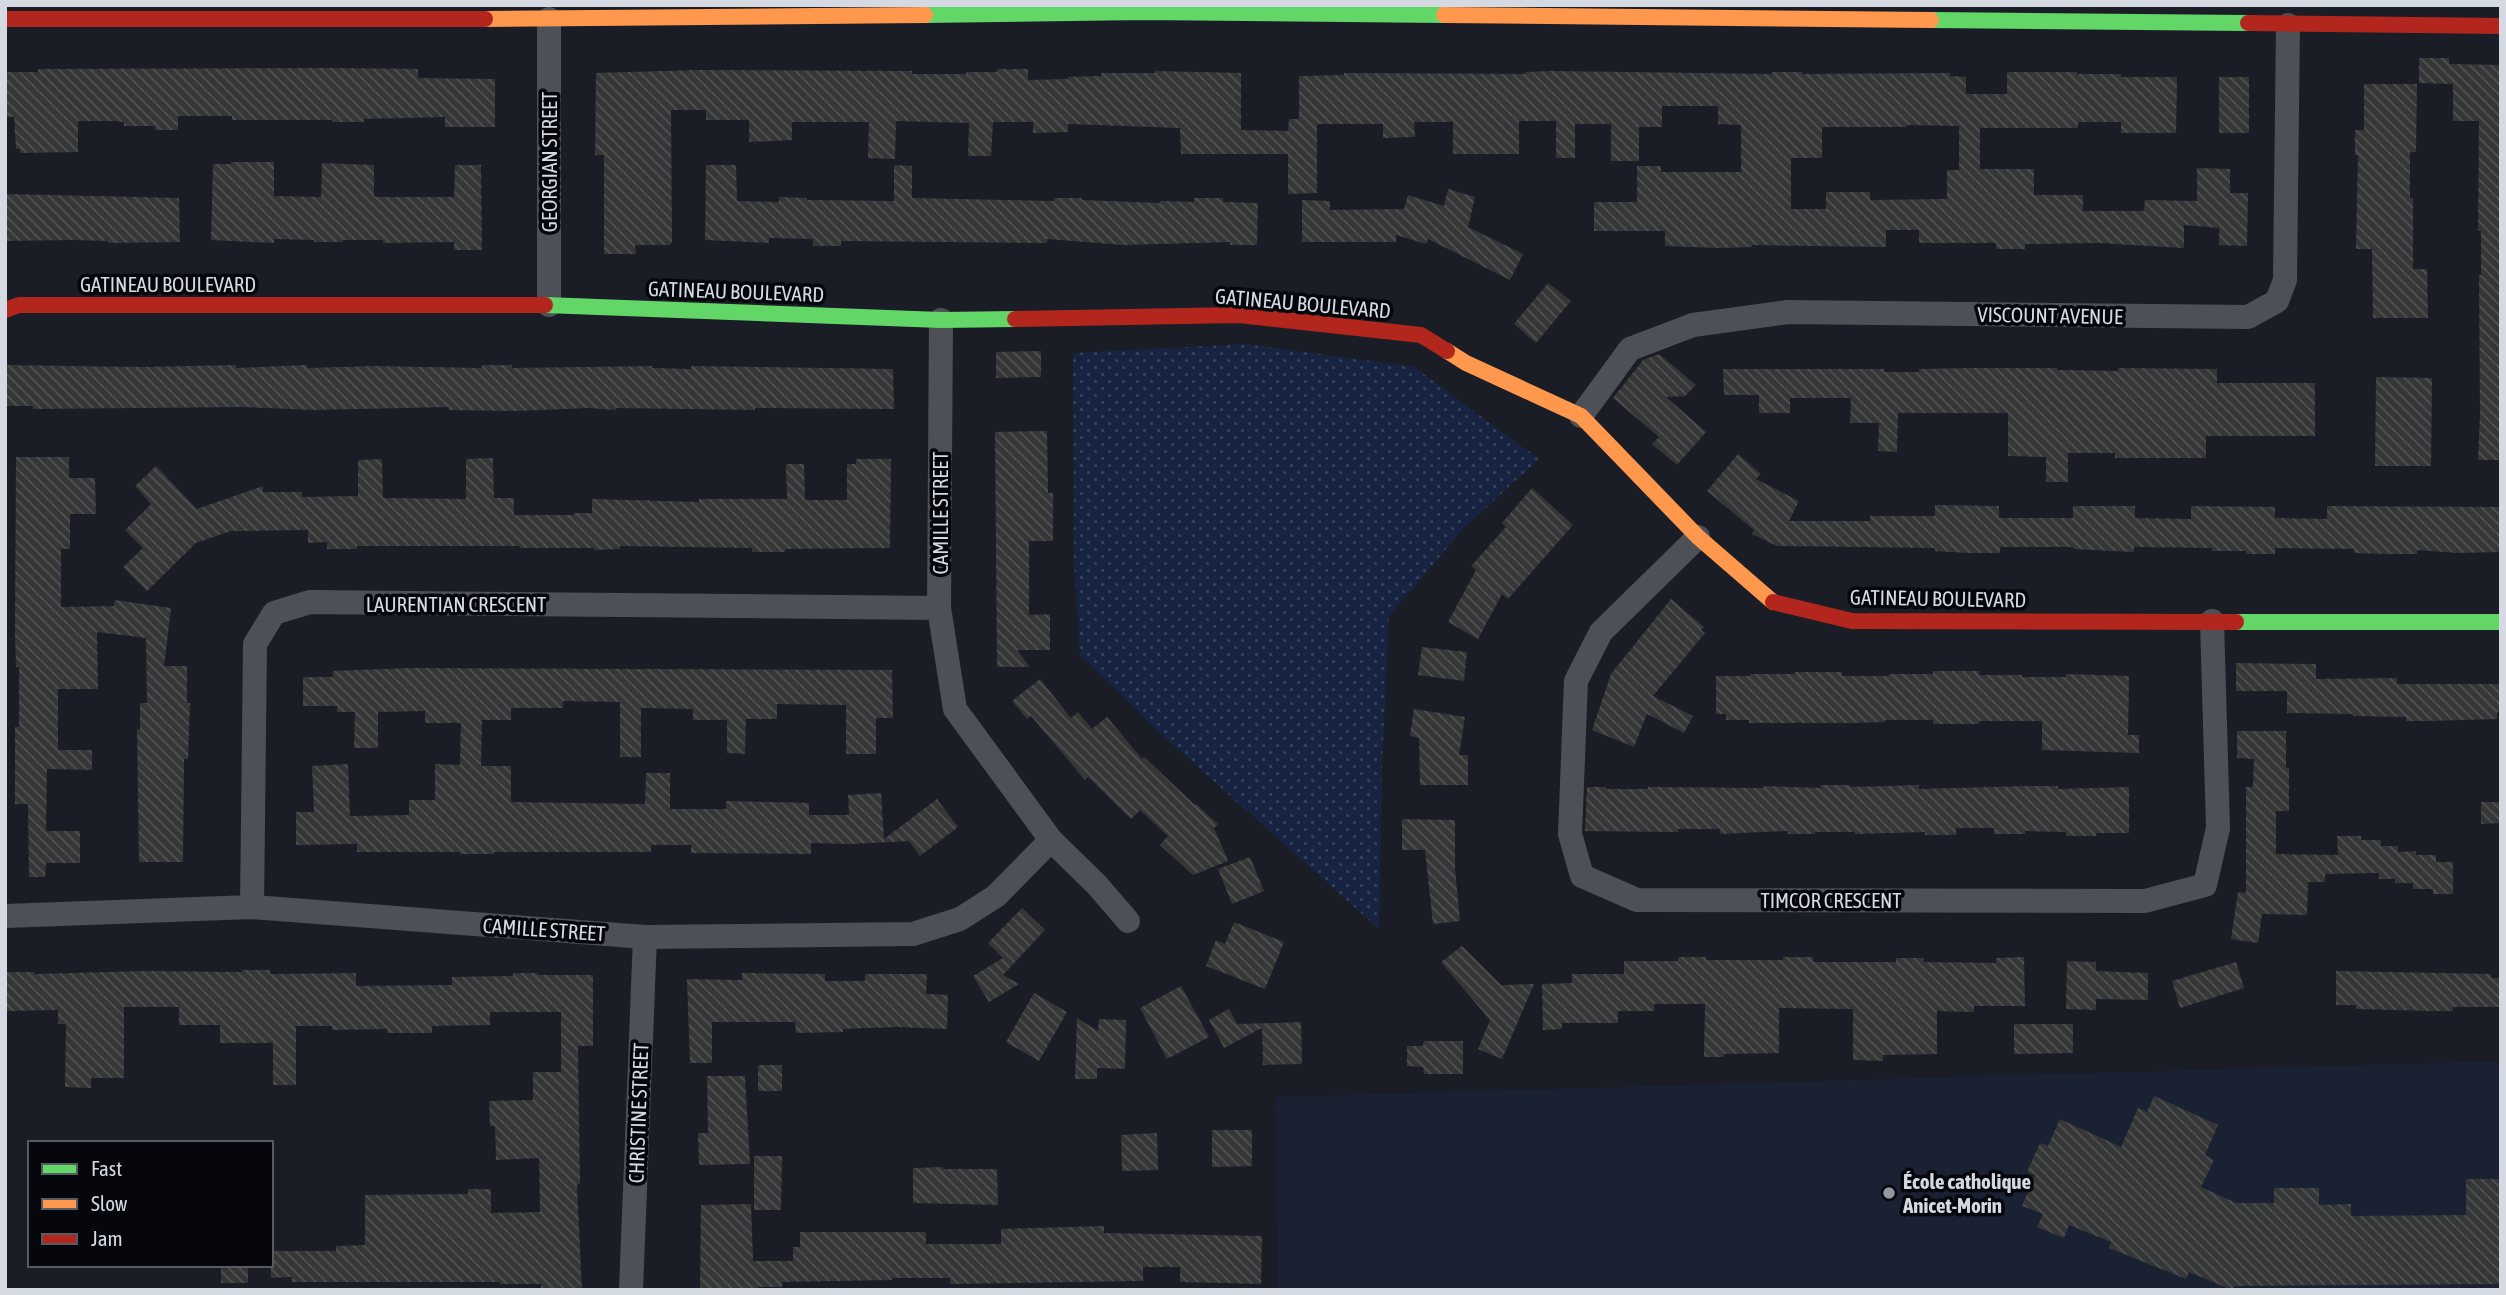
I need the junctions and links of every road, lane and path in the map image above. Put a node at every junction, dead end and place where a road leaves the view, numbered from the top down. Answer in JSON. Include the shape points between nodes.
{"nodes":[{"id":1,"x":1144,"y":9,"type":"edge"},
{"id":2,"x":314,"y":12,"type":"edge"},
{"id":3,"x":5,"y":19,"type":"edge"},
{"id":4,"x":549,"y":19,"type":"junction"},
{"id":5,"x":2288,"y":25,"type":"junction"},
{"id":6,"x":2501,"y":26,"type":"edge"},
{"id":7,"x":549,"y":305,"type":"junction"},
{"id":8,"x":5,"y":310,"type":"edge"},
{"id":9,"x":941,"y":320,"type":"junction"},
{"id":10,"x":1581,"y":416,"type":"junction"},
{"id":11,"x":1698,"y":537,"type":"junction"},
{"id":12,"x":939,"y":608,"type":"junction"},
{"id":13,"x":2212,"y":621,"type":"junction"},
{"id":14,"x":2501,"y":622,"type":"edge"},
{"id":15,"x":1051,"y":840,"type":"junction"},
{"id":16,"x":252,"y":907,"type":"junction"},
{"id":17,"x":5,"y":916,"type":"edge"},
{"id":18,"x":1128,"y":921,"type":"dead end"},
{"id":19,"x":645,"y":937,"type":"junction"},
{"id":20,"x":631,"y":1290,"type":"edge"}],
"edges":[{"from":1,"to":4,"type":"street"},
{"from":1,"to":5,"type":"street"},
{"from":2,"to":3,"type":"street"},
{"from":2,"to":4,"type":"street"},
{"from":4,"to":7,"type":"street","name":"GEORGIAN STREET"},
{"from":5,"to":6,"type":"street"},
{"from":5,"to":10,"type":"street","name":"VISCOUNT AVENUE","via":[[2285,280],[2277,301],[2248,317],[1788,312],[1693,325],[1630,349]]},
{"from":7,"to":8,"type":"street","name":"GATINEAU BOULEVARD","via":[[19,305]]},
{"from":7,"to":9,"type":"street","name":"GATINEAU BOULEVARD"},
{"from":9,"to":10,"type":"street","name":"GATINEAU BOULEVARD","via":[[1239,315],[1421,335],[1466,363]]},
{"from":9,"to":12,"type":"street","name":"CAMILLE STREET"},
{"from":10,"to":11,"type":"street","name":"GATINEAU BOULEVARD"},
{"from":11,"to":13,"type":"street","name":"GATINEAU BOULEVARD","via":[[1774,604],[1852,621]]},
{"from":11,"to":13,"type":"street","name":"TIMCOR CRESCENT","via":[[1601,632],[1576,681],[1570,834],[1583,876],[1637,900],[2145,901],[2205,885],[2218,828]]},
{"from":12,"to":15,"type":"street","name":"CAMILLE STREET","via":[[954,709]]},
{"from":12,"to":16,"type":"street","name":"LAURENTIAN CRESCENT","via":[[310,602],[274,613],[255,644]]},
{"from":13,"to":14,"type":"street","name":"GATINEAU BOULEVARD"},
{"from":15,"to":18,"type":"street","name":"CAMILLE STREET"},
{"from":15,"to":19,"type":"street","name":"CAMILLE STREET","via":[[996,896],[960,919],[914,934]]},
{"from":16,"to":17,"type":"street","name":"CAMILLE STREET"},
{"from":16,"to":19,"type":"street","name":"CAMILLE STREET"},
{"from":19,"to":20,"type":"street","name":"CHRISTINE STREET"}]}
